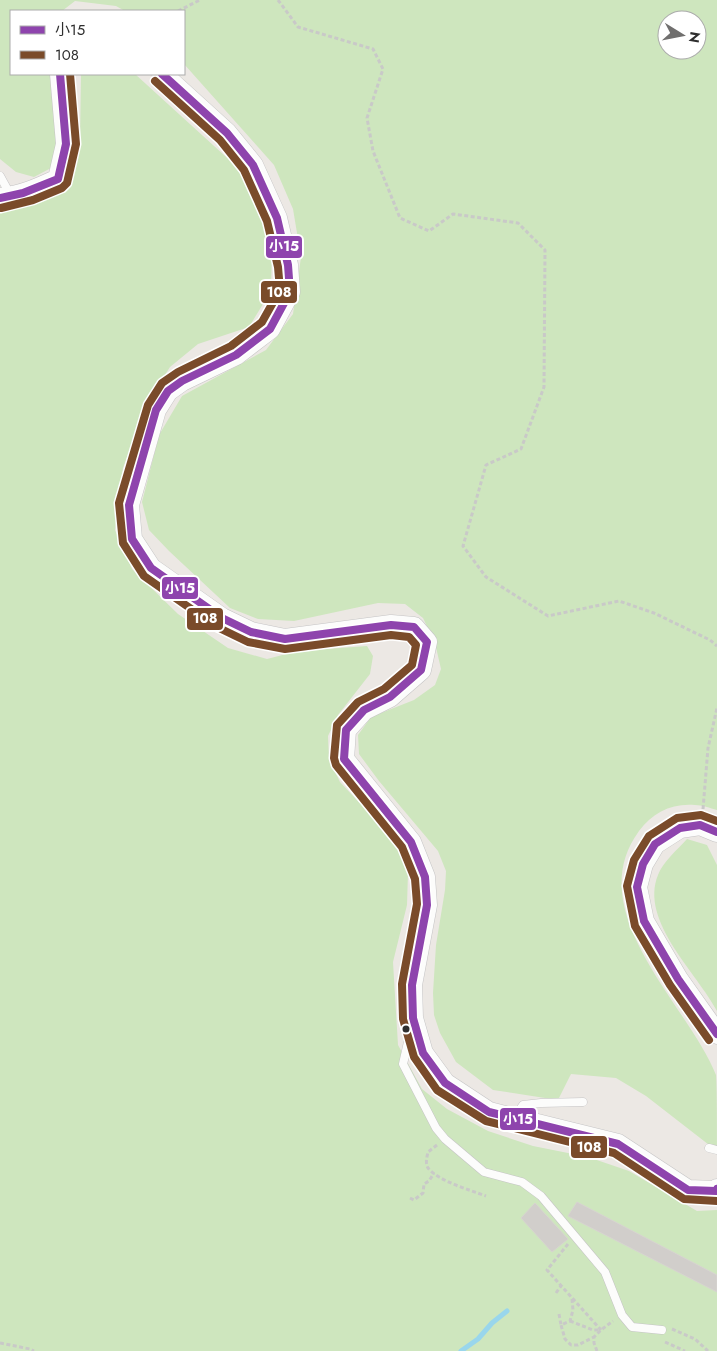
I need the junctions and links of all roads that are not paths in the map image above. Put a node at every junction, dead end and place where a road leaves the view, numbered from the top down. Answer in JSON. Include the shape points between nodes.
{"nodes":[{"id":1,"x":60,"y":75,"type":"edge"},
{"id":2,"x":163,"y":75,"type":"edge"},
{"id":3,"x":0,"y":176,"type":"edge"},
{"id":4,"x":6,"y":197,"type":"edge"},
{"id":5,"x":709,"y":828,"type":"edge"},
{"id":6,"x":413,"y":1018,"type":"junction"},
{"id":7,"x":717,"y":1034,"type":"edge"},
{"id":8,"x":583,"y":1102,"type":"dead end"},
{"id":9,"x":514,"y":1118,"type":"junction"},
{"id":10,"x":717,"y":1190,"type":"edge"},
{"id":11,"x":662,"y":1330,"type":"road end"}],
"edges":[{"from":1,"to":4,"type":"street","via":[[66,144],[58,179],[32,191]]},
{"from":2,"to":6,"type":"street","via":[[227,133],[253,165],[278,218],[290,292],[270,329],[236,355],[168,391],[156,410],[129,505],[132,539],[151,568],[222,618],[251,632],[285,639],[391,625],[414,627],[427,642],[421,670],[390,697],[364,710],[346,730],[344,759],[411,842],[425,877],[427,905],[412,985]]},
{"from":3,"to":4,"type":"lane"},
{"from":5,"to":7,"type":"street","via":[[680,828],[656,844],[643,864],[637,888],[644,921],[678,979]]},
{"from":6,"to":9,"type":"street","via":[[423,1053],[446,1083],[489,1112]]},
{"from":6,"to":11,"type":"lane","via":[[403,1064],[436,1128],[484,1172],[522,1182],[541,1196],[604,1272],[622,1315],[632,1327]]},
{"from":8,"to":9,"type":"lane","via":[[523,1105]]},
{"from":9,"to":10,"type":"street","via":[[618,1144],[688,1190]]}]}
